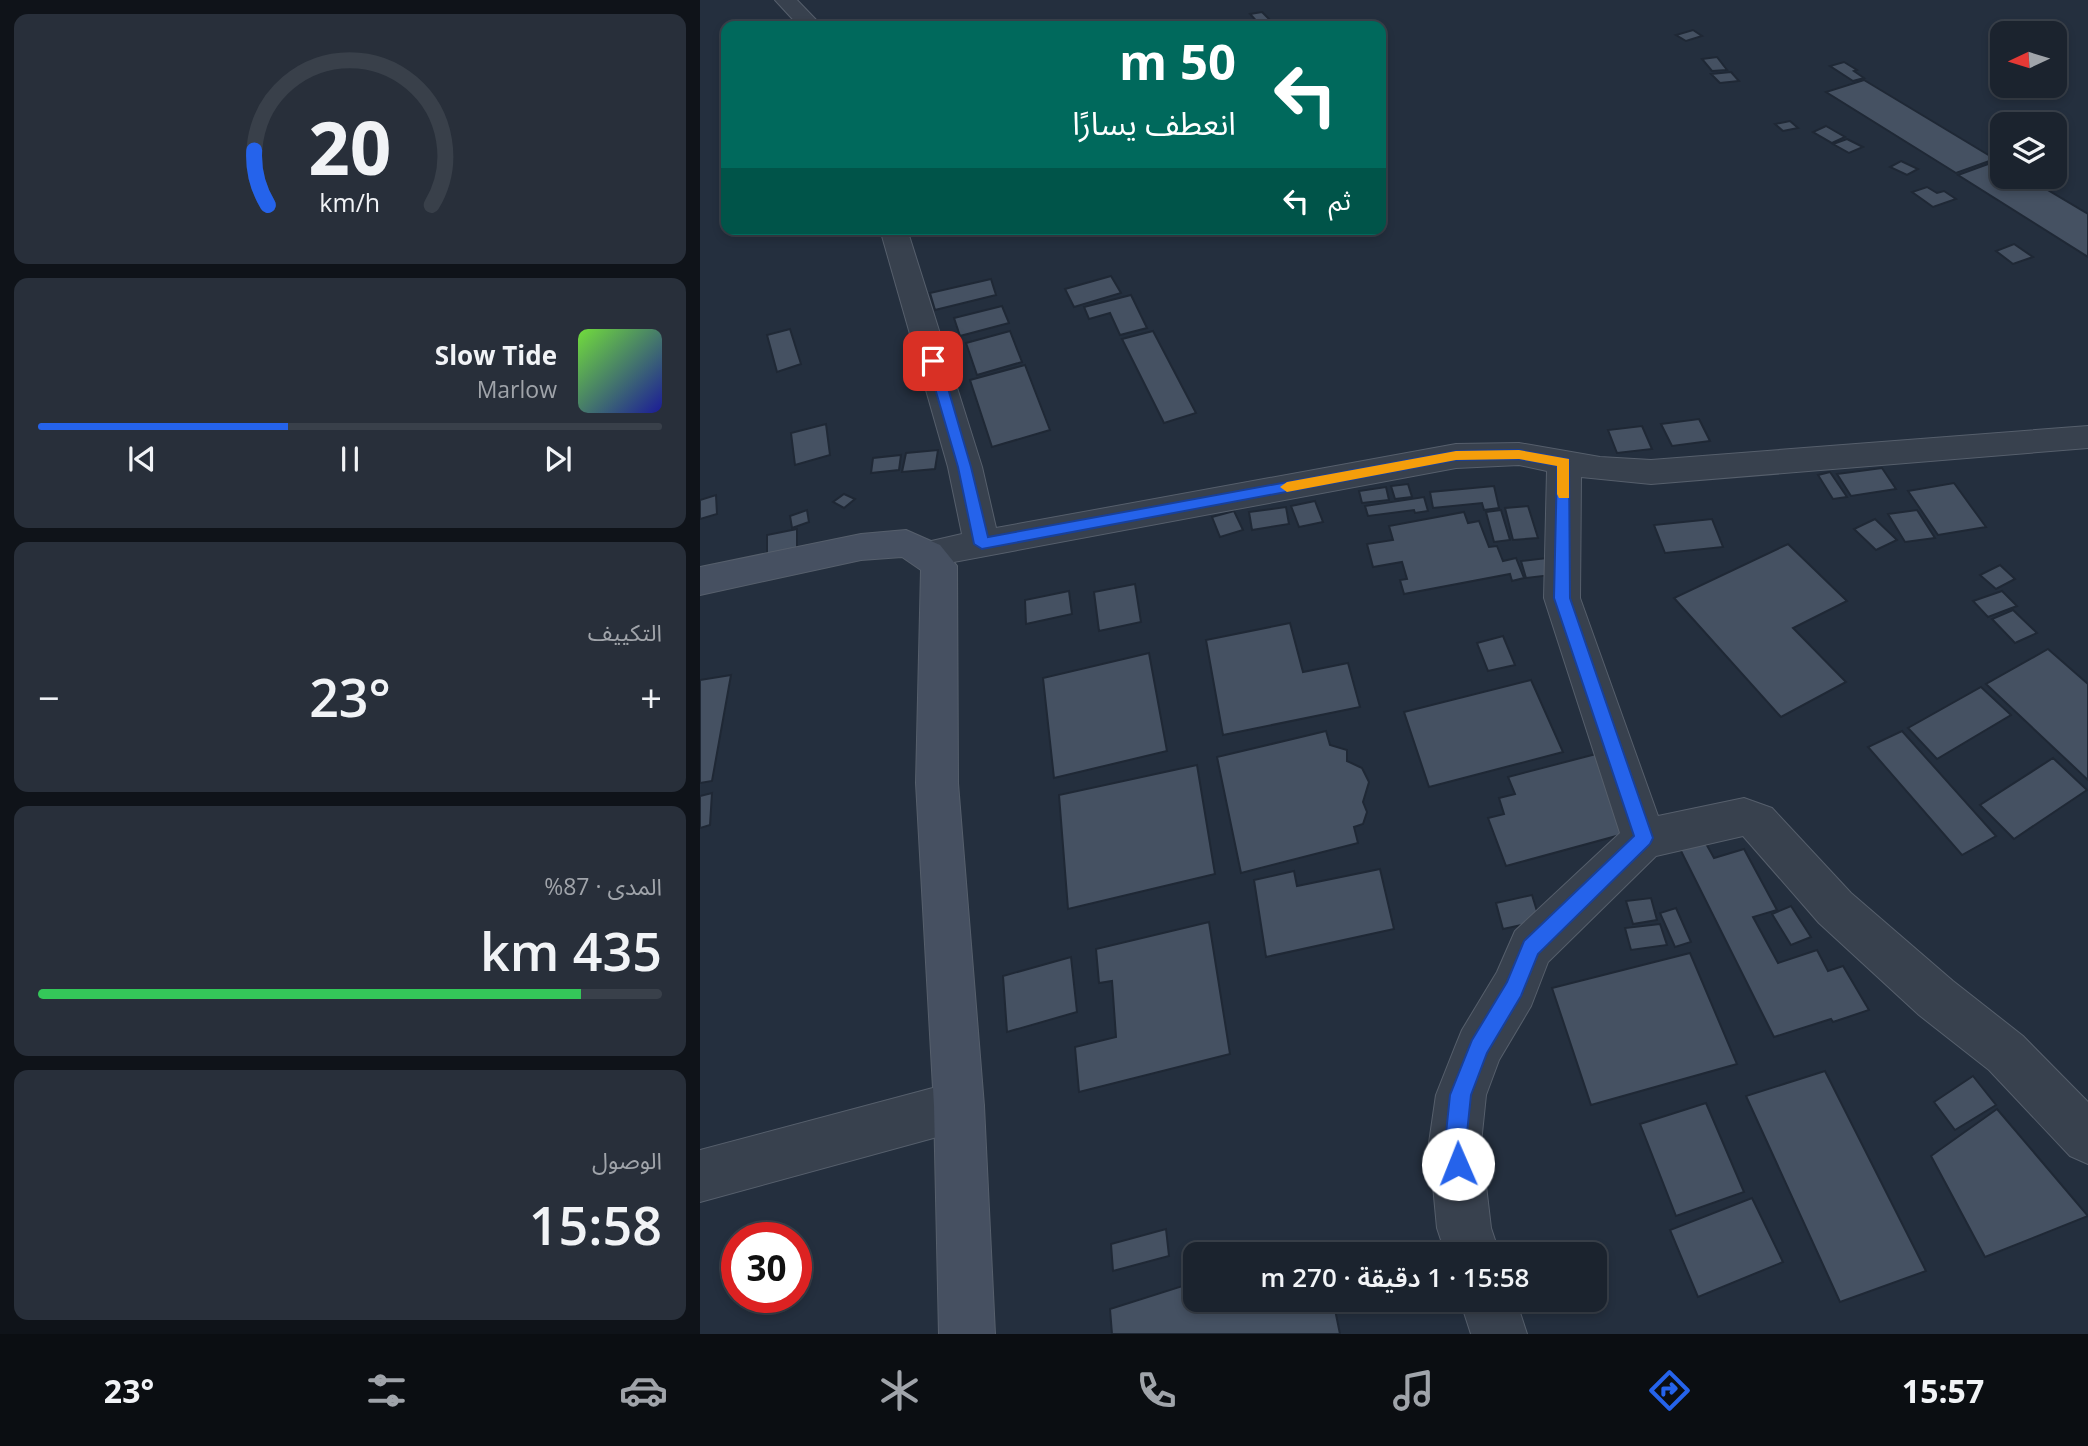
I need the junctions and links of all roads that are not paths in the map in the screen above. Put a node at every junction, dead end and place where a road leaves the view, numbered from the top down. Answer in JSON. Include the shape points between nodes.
{"nodes":[{"id":1,"x":785,"y":0,"type":"edge"},
{"id":2,"x":806,"y":21,"type":"edge"},
{"id":3,"x":895,"y":235,"type":"edge"},
{"id":4,"x":2088,"y":437,"type":"edge"},
{"id":5,"x":1564,"y":463,"type":"junction"},
{"id":6,"x":982,"y":544,"type":"junction"},
{"id":7,"x":927,"y":554,"type":"junction"},
{"id":8,"x":700,"y":581,"type":"edge"},
{"id":9,"x":1644,"y":838,"type":"junction"},
{"id":10,"x":959,"y":1106,"type":"junction"},
{"id":11,"x":2088,"y":1138,"type":"edge"},
{"id":12,"x":700,"y":1176,"type":"edge"},
{"id":13,"x":1469,"y":1242,"type":"edge"},
{"id":14,"x":1492,"y":1312,"type":"edge"},
{"id":15,"x":967,"y":1334,"type":"edge"},
{"id":16,"x":1499,"y":1334,"type":"edge"}],
"edges":[{"from":1,"to":2,"type":"street"},
{"from":3,"to":6,"type":"street","via":[[965,467]]},
{"from":4,"to":5,"type":"street","via":[[1651,472]]},
{"from":5,"to":6,"type":"street","via":[[1519,454],[1456,456]]},
{"from":5,"to":9,"type":"street","via":[[1562,598]]},
{"from":6,"to":7,"type":"street"},
{"from":7,"to":8,"type":"street","via":[[906,543],[861,547]]},
{"from":7,"to":10,"type":"street","via":[[939,566],[937,783]]},
{"from":9,"to":11,"type":"street","via":[[1744,817],[1757,822],[1835,908],[2006,1053]]},
{"from":9,"to":13,"type":"street","via":[[1531,947],[1514,989],[1479,1047],[1461,1095],[1455,1143]]},
{"from":10,"to":12,"type":"street"},
{"from":10,"to":15,"type":"street"},
{"from":14,"to":16,"type":"street"}]}
